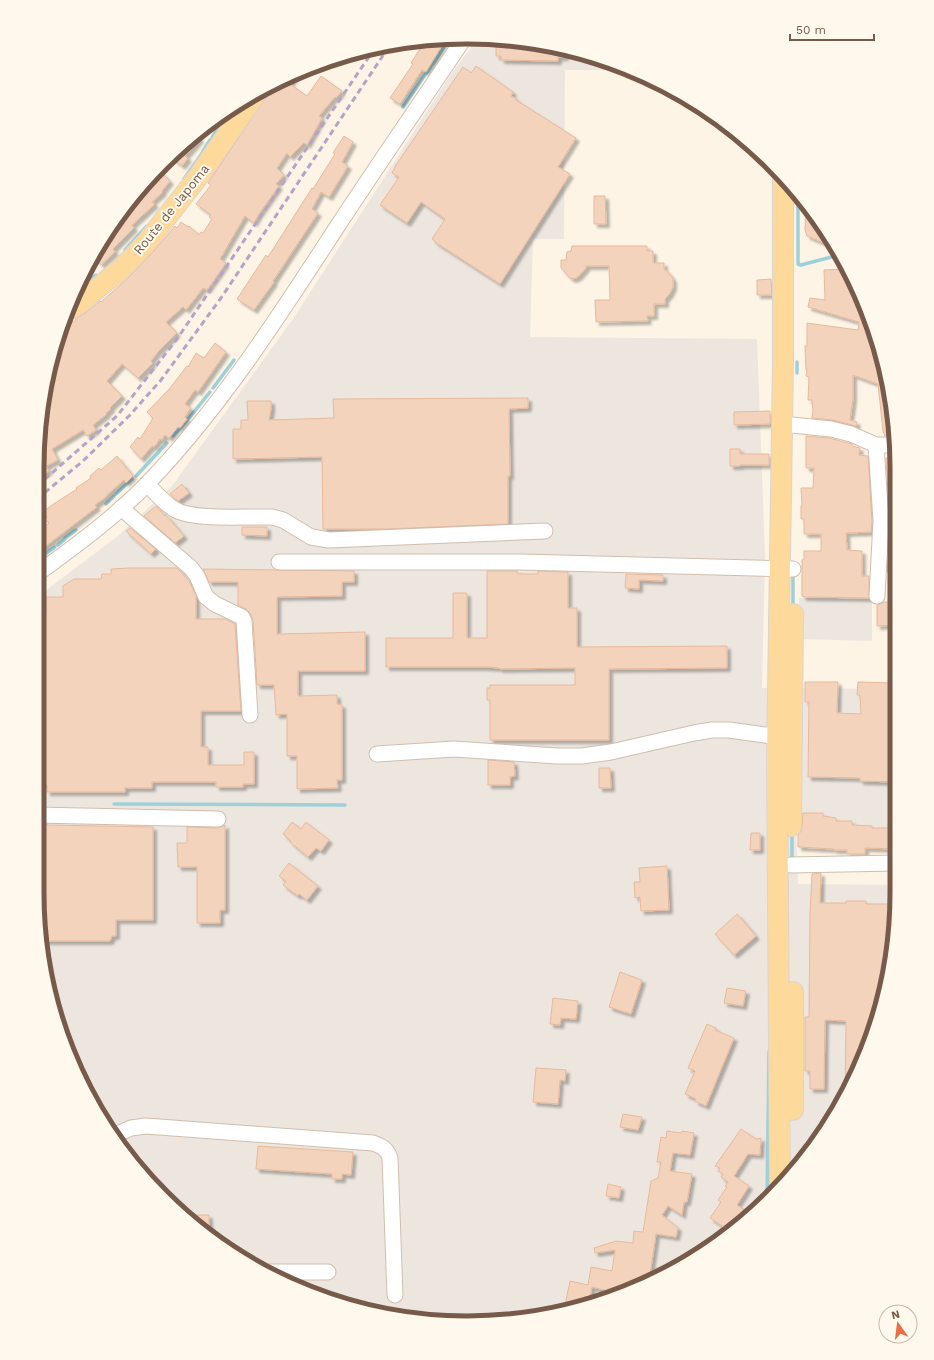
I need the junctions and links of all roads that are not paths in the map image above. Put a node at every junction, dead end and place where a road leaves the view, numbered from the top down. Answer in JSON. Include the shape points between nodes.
{"nodes":[{"id":1,"x":460,"y":44,"type":"edge"},
{"id":2,"x":247,"y":106,"type":"edge"},
{"id":3,"x":790,"y":194,"type":"edge"},
{"id":4,"x":76,"y":305,"type":"edge"},
{"id":5,"x":788,"y":424,"type":"junction"},
{"id":6,"x":876,"y":445,"type":"junction"},
{"id":7,"x":889,"y":445,"type":"edge"},
{"id":8,"x":147,"y":484,"type":"junction"},
{"id":9,"x":121,"y":508,"type":"junction"},
{"id":10,"x":545,"y":532,"type":"dead end"},
{"id":11,"x":279,"y":562,"type":"dead end"},
{"id":12,"x":786,"y":568,"type":"junction"},
{"id":13,"x":44,"y":569,"type":"edge"},
{"id":14,"x":877,"y":596,"type":"dead end"},
{"id":15,"x":250,"y":715,"type":"dead end"},
{"id":16,"x":785,"y":738,"type":"junction"},
{"id":17,"x":377,"y":754,"type":"dead end"},
{"id":18,"x":44,"y":815,"type":"edge"},
{"id":19,"x":218,"y":819,"type":"dead end"},
{"id":20,"x":890,"y":863,"type":"edge"},
{"id":21,"x":791,"y":865,"type":"junction"},
{"id":22,"x":786,"y":1026,"type":"junction"},
{"id":23,"x":786,"y":1091,"type":"junction"},
{"id":24,"x":119,"y":1133,"type":"edge"},
{"id":25,"x":792,"y":1163,"type":"edge"},
{"id":26,"x":781,"y":1177,"type":"edge"},
{"id":27,"x":280,"y":1272,"type":"edge"},
{"id":28,"x":328,"y":1272,"type":"dead end"},
{"id":29,"x":395,"y":1295,"type":"dead end"}],
"edges":[{"from":1,"to":8,"type":"street","via":[[240,372],[194,431]]},
{"from":2,"to":4,"type":"main road","name":"Route de Japoma","via":[[198,177],[147,242],[122,268]]},
{"from":3,"to":5,"type":"main road"},
{"from":5,"to":6,"type":"street","via":[[851,434]]},
{"from":5,"to":12,"type":"main road"},
{"from":6,"to":7,"type":"street"},
{"from":6,"to":14,"type":"street","via":[[881,521]]},
{"from":8,"to":9,"type":"street"},
{"from":8,"to":10,"type":"street","via":[[174,509],[186,514],[272,517],[283,520],[311,537],[329,540]]},
{"from":9,"to":13,"type":"street"},
{"from":9,"to":15,"type":"street","via":[[191,568],[206,596],[244,620]]},
{"from":11,"to":12,"type":"street","via":[[521,562]]},
{"from":12,"to":16,"type":"main road"},
{"from":16,"to":17,"type":"street","via":[[712,730],[582,756],[454,749]]},
{"from":16,"to":21,"type":"main road"},
{"from":16,"to":22,"type":"main road"},
{"from":18,"to":19,"type":"street"},
{"from":20,"to":21,"type":"street"},
{"from":21,"to":22,"type":"main road"},
{"from":22,"to":23,"type":"main road"},
{"from":23,"to":25,"type":"main road"},
{"from":23,"to":26,"type":"main road"},
{"from":24,"to":29,"type":"street","via":[[131,1128],[146,1126],[373,1143],[382,1146],[388,1151],[390,1158]]},
{"from":27,"to":28,"type":"street"}]}
